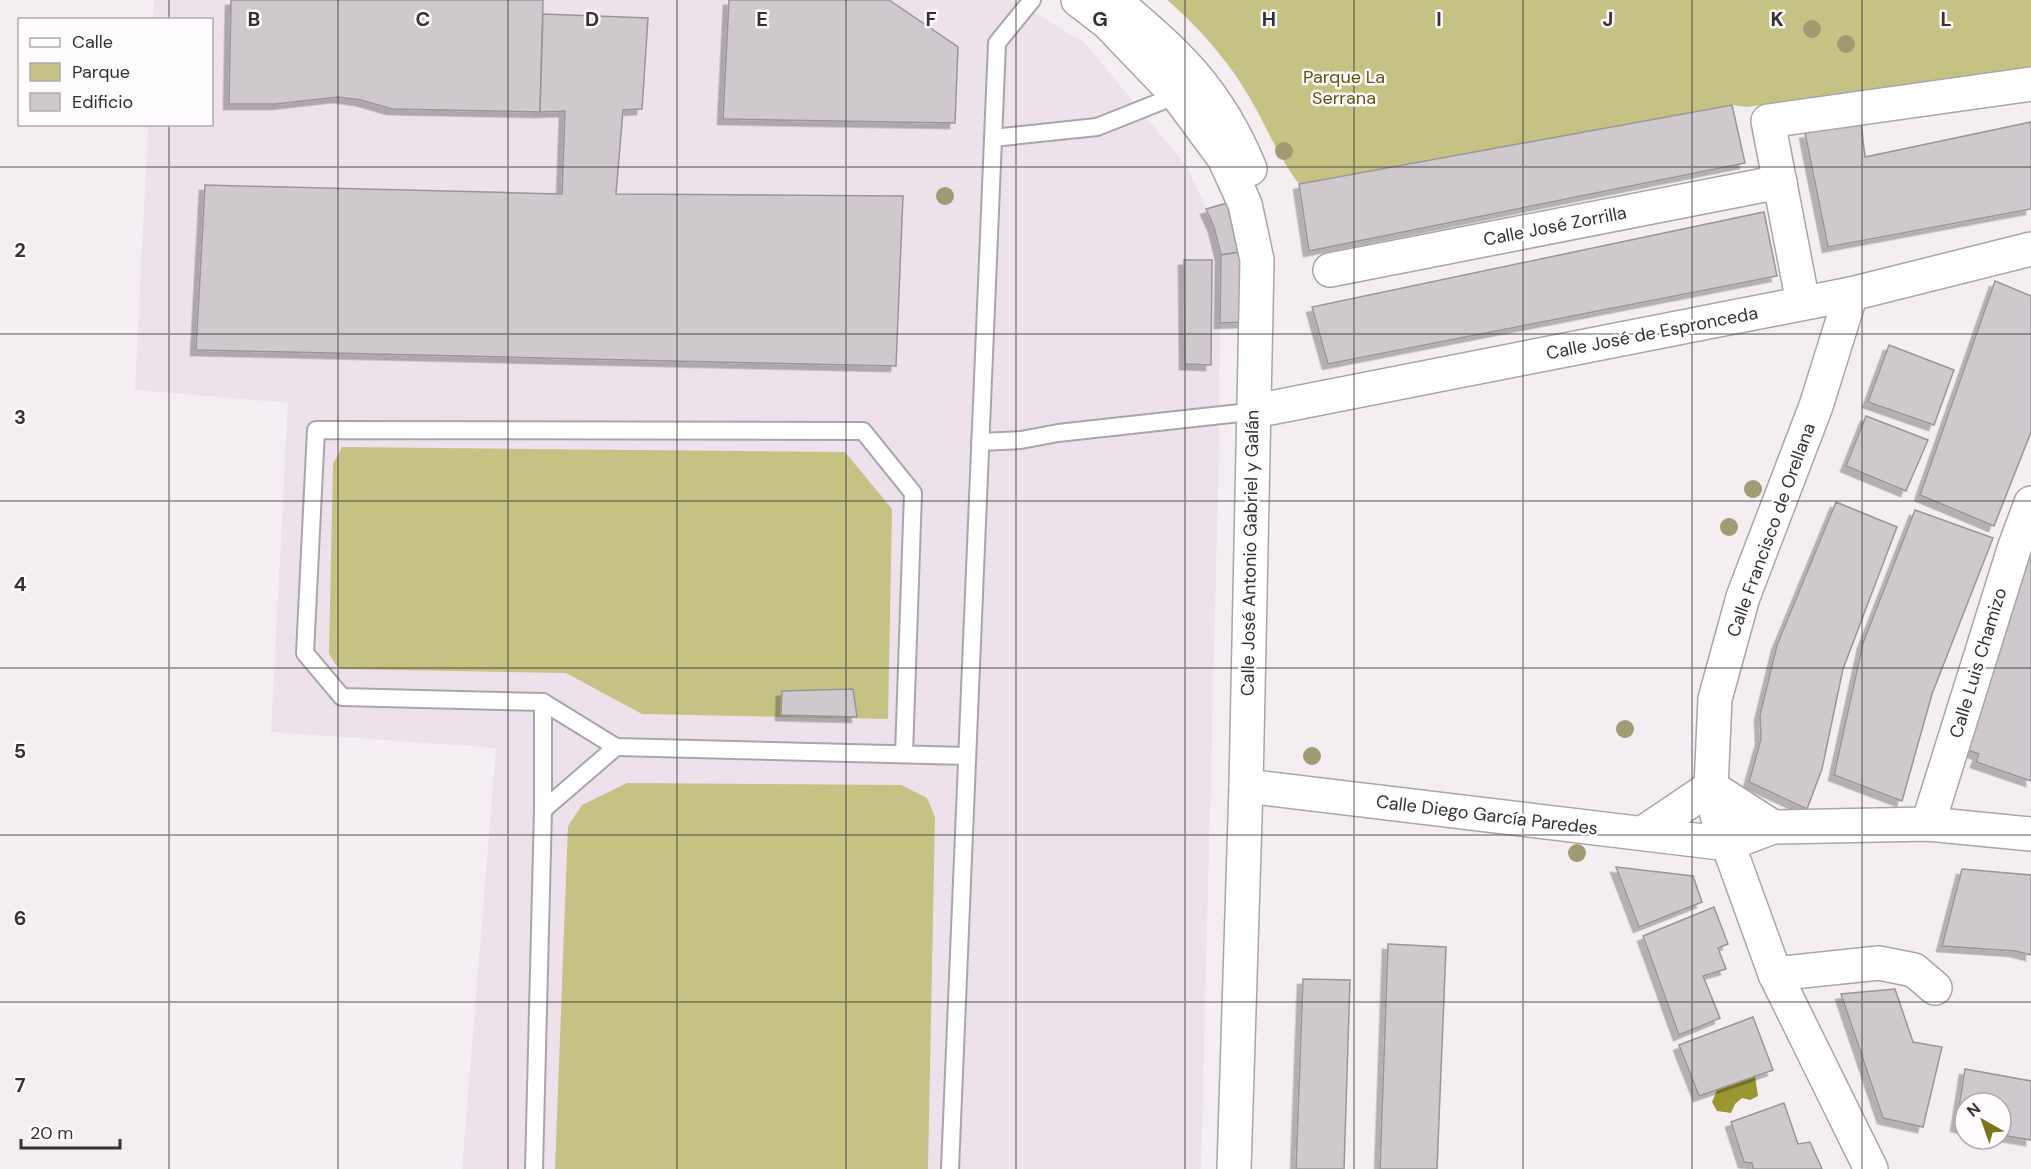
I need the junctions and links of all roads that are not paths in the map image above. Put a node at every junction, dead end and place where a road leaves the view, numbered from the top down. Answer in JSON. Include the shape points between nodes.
{"nodes":[{"id":1,"x":1032,"y":0,"type":"edge"},
{"id":2,"x":1078,"y":0,"type":"edge"},
{"id":3,"x":1113,"y":0,"type":"edge"},
{"id":4,"x":2031,"y":84,"type":"edge"},
{"id":5,"x":1188,"y":87,"type":"junction"},
{"id":6,"x":993,"y":138,"type":"junction"},
{"id":7,"x":1780,"y":182,"type":"junction"},
{"id":8,"x":2031,"y":249,"type":"edge"},
{"id":9,"x":1330,"y":270,"type":"dead end"},
{"id":10,"x":1851,"y":294,"type":"junction"},
{"id":11,"x":1803,"y":303,"type":"junction"},
{"id":12,"x":1261,"y":410,"type":"junction"},
{"id":13,"x":980,"y":442,"type":"junction"},
{"id":14,"x":2031,"y":502,"type":"edge"},
{"id":15,"x":543,"y":702,"type":"junction"},
{"id":16,"x":616,"y":747,"type":"junction"},
{"id":17,"x":904,"y":754,"type":"junction"},
{"id":18,"x":967,"y":756,"type":"junction"},
{"id":19,"x":1256,"y":787,"type":"junction"},
{"id":20,"x":1711,"y":787,"type":"junction"},
{"id":21,"x":543,"y":810,"type":"junction"},
{"id":22,"x":1928,"y":824,"type":"junction"},
{"id":23,"x":1773,"y":827,"type":"junction"},
{"id":24,"x":1643,"y":834,"type":"junction"},
{"id":25,"x":2031,"y":834,"type":"edge"},
{"id":26,"x":1728,"y":844,"type":"junction"},
{"id":27,"x":1775,"y":974,"type":"junction"},
{"id":28,"x":1935,"y":988,"type":"dead end"},
{"id":29,"x":534,"y":1169,"type":"edge"},
{"id":30,"x":950,"y":1169,"type":"edge"},
{"id":31,"x":1234,"y":1169,"type":"edge"},
{"id":32,"x":1256,"y":1169,"type":"edge"},
{"id":33,"x":1871,"y":1169,"type":"edge"}],
"edges":[{"from":1,"to":6,"type":"lane","via":[[997,43]]},
{"from":2,"to":5,"type":"street","name":"Calle José Antonio Gabriel y Galán"},
{"from":3,"to":5,"type":"street","name":"Calle José Antonio Gabriel y Galán","via":[[1163,41]]},
{"from":4,"to":7,"type":"street","via":[[1768,121]]},
{"from":5,"to":6,"type":"lane","via":[[1097,127]]},
{"from":5,"to":12,"type":"street","name":"Calle José Antonio Gabriel y Galán","via":[[1238,139],[1263,201],[1274,245]]},
{"from":6,"to":13,"type":"lane"},
{"from":7,"to":9,"type":"street","name":"Calle José Zorrilla"},
{"from":7,"to":11,"type":"street"},
{"from":8,"to":10,"type":"street","name":"Calle José de Espronceda"},
{"from":10,"to":11,"type":"street","name":"Calle José de Espronceda"},
{"from":10,"to":20,"type":"street","name":"Calle Francisco de Orellana","via":[[1816,406],[1743,597],[1715,699]]},
{"from":11,"to":12,"type":"street","name":"Calle José de Espronceda"},
{"from":12,"to":13,"type":"lane"},
{"from":12,"to":19,"type":"street","name":"Calle José Antonio Gabriel y Galán"},
{"from":13,"to":18,"type":"lane"},
{"from":14,"to":22,"type":"street","name":"Calle Luis Chamizo"},
{"from":15,"to":16,"type":"lane"},
{"from":15,"to":17,"type":"lane","via":[[342,697],[305,653],[316,430],[863,431],[913,493]]},
{"from":15,"to":21,"type":"lane"},
{"from":16,"to":17,"type":"lane"},
{"from":16,"to":21,"type":"lane"},
{"from":17,"to":18,"type":"lane"},
{"from":18,"to":30,"type":"lane"},
{"from":19,"to":24,"type":"street","name":"Calle Diego García Paredes"},
{"from":19,"to":31,"type":"street","name":"Calle José Antonio Gabriel y Galán"},
{"from":19,"to":32,"type":"street","name":"Calle José Antonio Gabriel y Galán"},
{"from":20,"to":23,"type":"street"},
{"from":20,"to":24,"type":"street"},
{"from":20,"to":26,"type":"street","name":"Calle Francisco de Orellana","via":[[1721,833]]},
{"from":21,"to":29,"type":"lane"},
{"from":22,"to":23,"type":"street"},
{"from":22,"to":25,"type":"street"},
{"from":23,"to":26,"type":"street"},
{"from":24,"to":26,"type":"street","name":"Calle Diego García Paredes"},
{"from":26,"to":27,"type":"street","name":"Calle Francisco de Orellana"},
{"from":27,"to":28,"type":"street","via":[[1879,963],[1914,970]]},
{"from":27,"to":33,"type":"street","name":"Calle Francisco de Orellana"}]}
